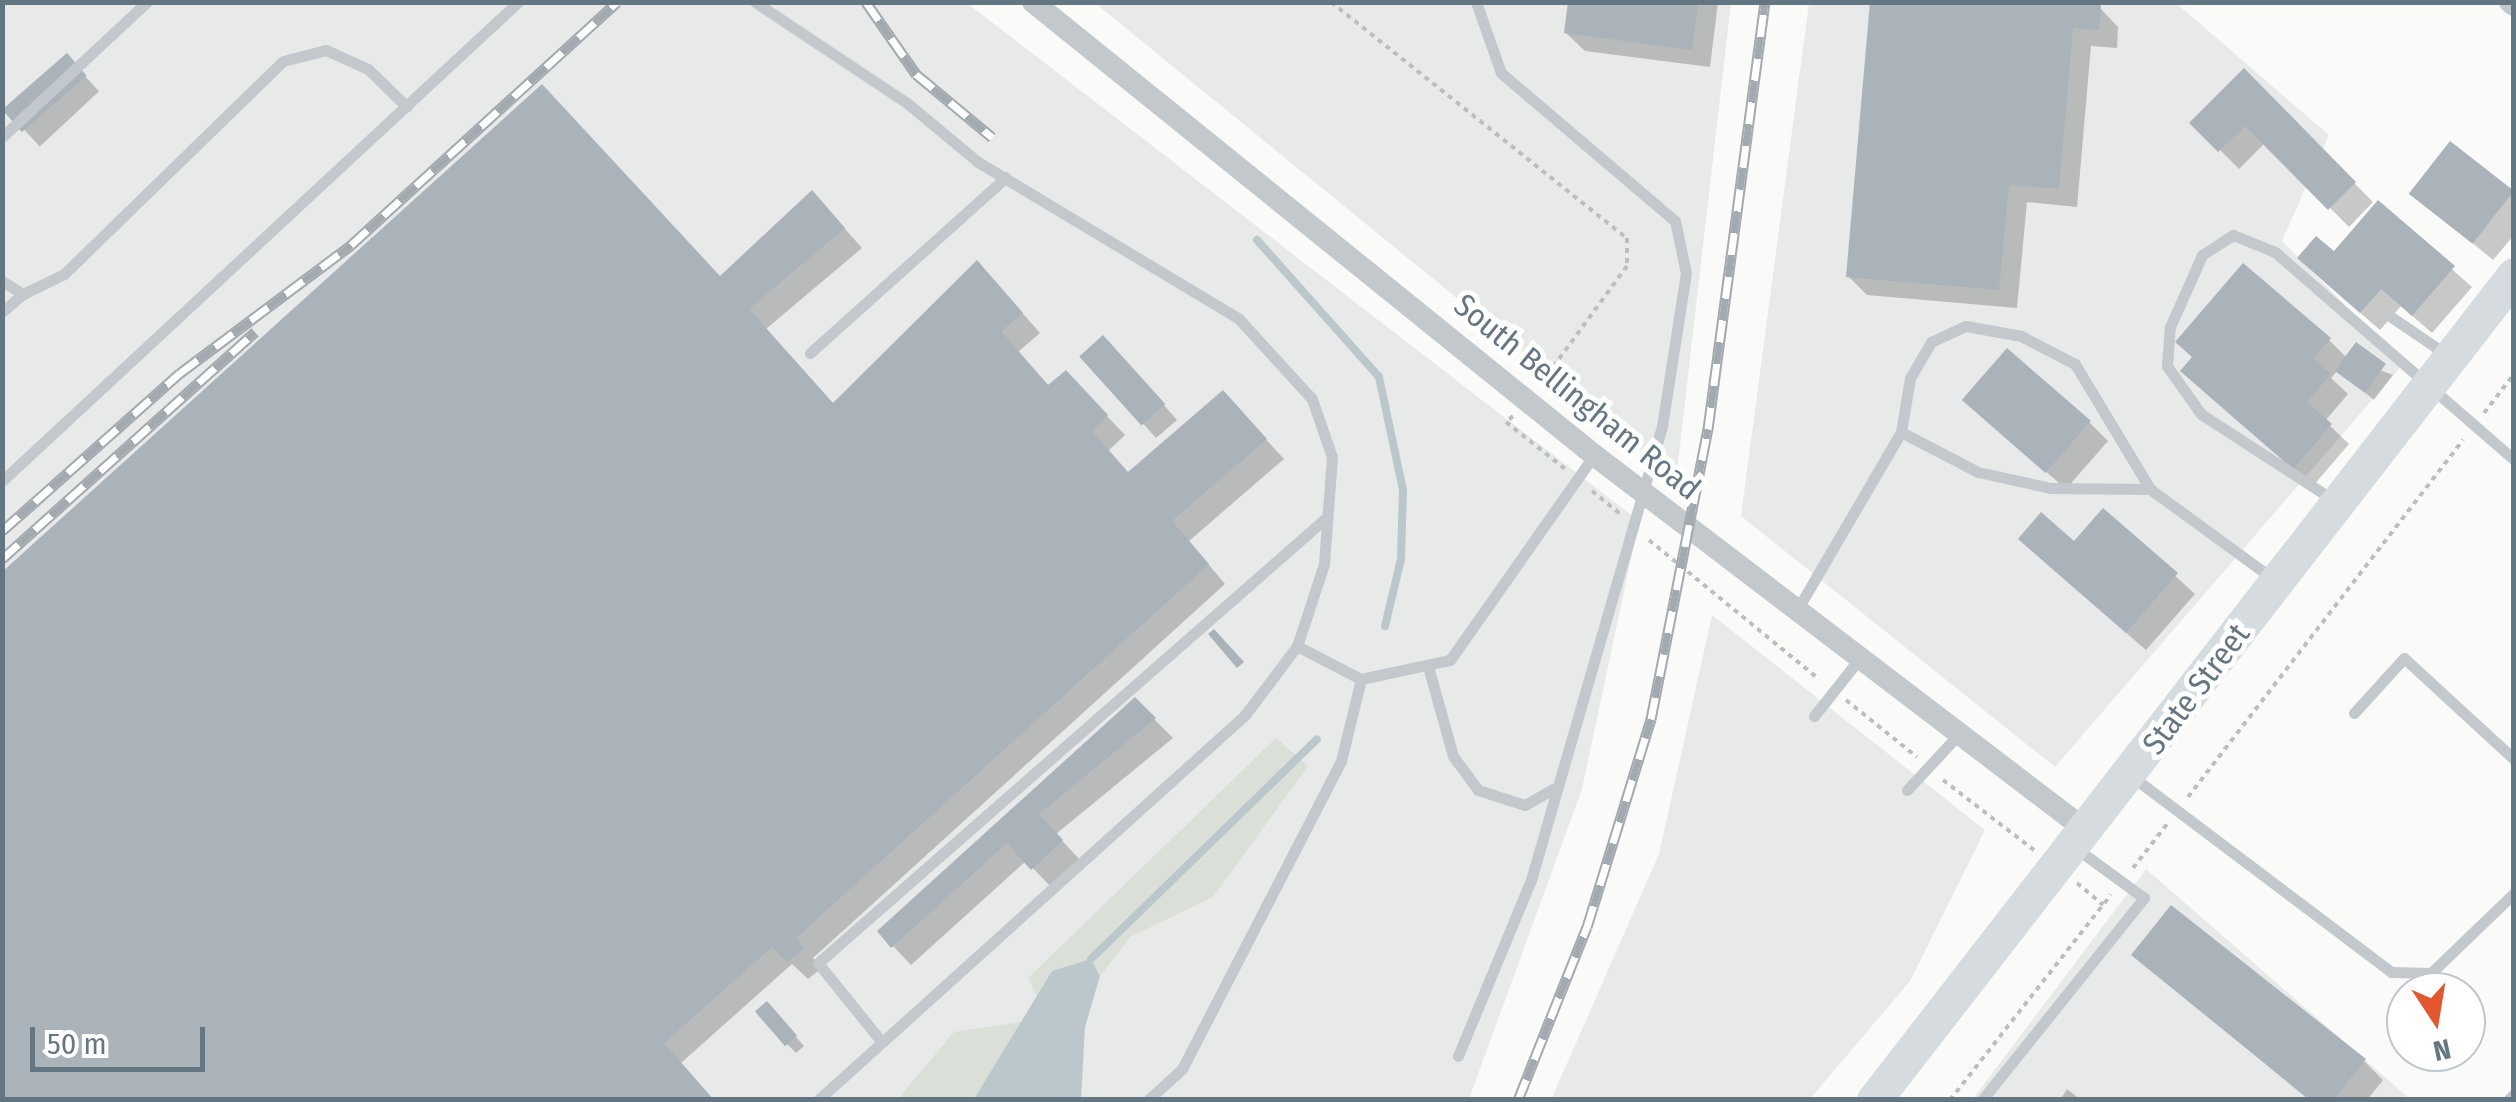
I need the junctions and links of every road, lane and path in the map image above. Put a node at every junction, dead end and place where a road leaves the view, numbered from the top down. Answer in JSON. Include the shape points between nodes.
{"nodes":[{"id":1,"x":147,"y":2,"type":"edge"},
{"id":2,"x":518,"y":2,"type":"edge"},
{"id":3,"x":755,"y":2,"type":"edge"},
{"id":4,"x":1034,"y":2,"type":"edge"},
{"id":5,"x":1331,"y":2,"type":"edge"},
{"id":6,"x":1476,"y":2,"type":"edge"},
{"id":7,"x":407,"y":107,"type":"junction"},
{"id":8,"x":2,"y":137,"type":"edge"},
{"id":9,"x":1006,"y":178,"type":"junction"},
{"id":10,"x":2,"y":281,"type":"edge"},
{"id":11,"x":23,"y":294,"type":"junction"},
{"id":12,"x":2507,"y":296,"type":"edge"},
{"id":13,"x":2,"y":312,"type":"edge"},
{"id":14,"x":2384,"y":312,"type":"dead end"},
{"id":15,"x":810,"y":353,"type":"dead end"},
{"id":16,"x":2450,"y":357,"type":"junction"},
{"id":17,"x":2514,"y":374,"type":"edge"},
{"id":18,"x":2425,"y":390,"type":"junction"},
{"id":19,"x":1528,"y":402,"type":"junction"},
{"id":20,"x":2474,"y":425,"type":"junction"},
{"id":21,"x":1901,"y":432,"type":"junction"},
{"id":22,"x":1594,"y":455,"type":"junction"},
{"id":23,"x":2514,"y":460,"type":"edge"},
{"id":24,"x":1576,"y":478,"type":"junction"},
{"id":25,"x":2,"y":481,"type":"edge"},
{"id":26,"x":2150,"y":489,"type":"junction"},
{"id":27,"x":1641,"y":491,"type":"junction"},
{"id":28,"x":2339,"y":504,"type":"junction"},
{"id":29,"x":1327,"y":518,"type":"junction"},
{"id":30,"x":1629,"y":522,"type":"junction"},
{"id":31,"x":2278,"y":582,"type":"junction"},
{"id":32,"x":1797,"y":610,"type":"junction"},
{"id":33,"x":1297,"y":646,"type":"junction"},
{"id":34,"x":1860,"y":658,"type":"junction"},
{"id":35,"x":1429,"y":670,"type":"junction"},
{"id":36,"x":1361,"y":679,"type":"junction"},
{"id":37,"x":1834,"y":690,"type":"junction"},
{"id":38,"x":2354,"y":712,"type":"dead end"},
{"id":39,"x":1814,"y":716,"type":"dead end"},
{"id":40,"x":1959,"y":734,"type":"junction"},
{"id":41,"x":2514,"y":759,"type":"edge"},
{"id":42,"x":1928,"y":766,"type":"junction"},
{"id":43,"x":2130,"y":775,"type":"junction"},
{"id":44,"x":1552,"y":789,"type":"junction"},
{"id":45,"x":1907,"y":790,"type":"dead end"},
{"id":46,"x":2179,"y":809,"type":"junction"},
{"id":47,"x":2074,"y":849,"type":"junction"},
{"id":48,"x":2122,"y":881,"type":"junction"},
{"id":49,"x":2514,"y":893,"type":"edge"},
{"id":50,"x":2103,"y":905,"type":"junction"},
{"id":51,"x":881,"y":1042,"type":"junction"},
{"id":52,"x":1458,"y":1056,"type":"dead end"},
{"id":53,"x":2514,"y":1094,"type":"edge"},
{"id":54,"x":818,"y":1100,"type":"edge"},
{"id":55,"x":1148,"y":1100,"type":"edge"},
{"id":56,"x":1874,"y":1100,"type":"edge"},
{"id":57,"x":1950,"y":1100,"type":"edge"},
{"id":58,"x":1982,"y":1100,"type":"edge"},
{"id":59,"x":2508,"y":1100,"type":"edge"}],
"edges":[{"from":1,"to":8,"type":"lane"},
{"from":2,"to":7,"type":"lane"},
{"from":3,"to":9,"type":"lane"},
{"from":4,"to":19,"type":"street","name":"South Bellingham Road"},
{"from":5,"to":19,"type":"path","via":[[1627,238],[1627,266]]},
{"from":6,"to":27,"type":"lane","via":[[1501,73],[1675,221],[1686,273],[1683,327]]},
{"from":7,"to":11,"type":"lane","via":[[368,68],[326,50],[283,61],[64,274]]},
{"from":7,"to":25,"type":"lane"},
{"from":9,"to":15,"type":"lane"},
{"from":9,"to":29,"type":"lane","via":[[1239,319],[1312,399],[1332,457]]},
{"from":10,"to":11,"type":"lane"},
{"from":11,"to":13,"type":"lane"},
{"from":12,"to":16,"type":"main road","name":"State Street"},
{"from":14,"to":16,"type":"lane"},
{"from":16,"to":18,"type":"main road","name":"State Street"},
{"from":17,"to":20,"type":"path"},
{"from":18,"to":20,"type":"lane"},
{"from":18,"to":28,"type":"main road","name":"State Street"},
{"from":18,"to":28,"type":"lane","via":[[2275,252],[2233,235],[2202,255],[2170,327],[2167,366],[2179,394]]},
{"from":19,"to":22,"type":"street","name":"South Bellingham Road"},
{"from":19,"to":24,"type":"path","via":[[1506,422]]},
{"from":20,"to":23,"type":"lane"},
{"from":20,"to":46,"type":"path"},
{"from":21,"to":26,"type":"lane","via":[[1978,472],[2051,488]]},
{"from":21,"to":26,"type":"lane","via":[[1910,378],[1931,342],[1966,326],[2021,336],[2075,364]]},
{"from":21,"to":32,"type":"lane"},
{"from":22,"to":24,"type":"lane"},
{"from":22,"to":27,"type":"street","name":"South Bellingham Road"},
{"from":24,"to":30,"type":"path"},
{"from":24,"to":35,"type":"lane","via":[[1450,660]]},
{"from":26,"to":31,"type":"lane"},
{"from":27,"to":30,"type":"lane"},
{"from":27,"to":32,"type":"street","name":"South Bellingham Road"},
{"from":28,"to":31,"type":"main road","name":"State Street"},
{"from":29,"to":33,"type":"lane","via":[[1324,564]]},
{"from":29,"to":51,"type":"lane","via":[[818,963]]},
{"from":30,"to":37,"type":"path"},
{"from":30,"to":44,"type":"lane"},
{"from":31,"to":43,"type":"main road","name":"State Street"},
{"from":32,"to":34,"type":"street","name":"South Bellingham Road"},
{"from":33,"to":36,"type":"lane"},
{"from":33,"to":51,"type":"lane","via":[[1245,715]]},
{"from":34,"to":37,"type":"lane"},
{"from":34,"to":40,"type":"street","name":"South Bellingham Road"},
{"from":35,"to":36,"type":"lane"},
{"from":35,"to":44,"type":"lane","via":[[1453,756],[1478,790],[1525,805]]},
{"from":36,"to":55,"type":"lane","via":[[1340,761],[1182,1069]]},
{"from":37,"to":39,"type":"lane"},
{"from":37,"to":42,"type":"path"},
{"from":38,"to":41,"type":"lane","via":[[2404,658]]},
{"from":40,"to":42,"type":"lane"},
{"from":40,"to":47,"type":"street","name":"South Bellingham Road"},
{"from":42,"to":45,"type":"lane"},
{"from":42,"to":47,"type":"path"},
{"from":43,"to":46,"type":"lane"},
{"from":43,"to":47,"type":"main road","name":"State Street"},
{"from":44,"to":52,"type":"lane","via":[[1507,948]]},
{"from":46,"to":48,"type":"path"},
{"from":46,"to":49,"type":"lane","via":[[2391,972],[2431,974]]},
{"from":47,"to":48,"type":"lane"},
{"from":47,"to":50,"type":"path"},
{"from":47,"to":56,"type":"main road","name":"State Street"},
{"from":48,"to":50,"type":"path"},
{"from":48,"to":58,"type":"lane","via":[[2144,898]]},
{"from":50,"to":57,"type":"path"},
{"from":51,"to":54,"type":"lane"},
{"from":53,"to":59,"type":"lane"}]}
